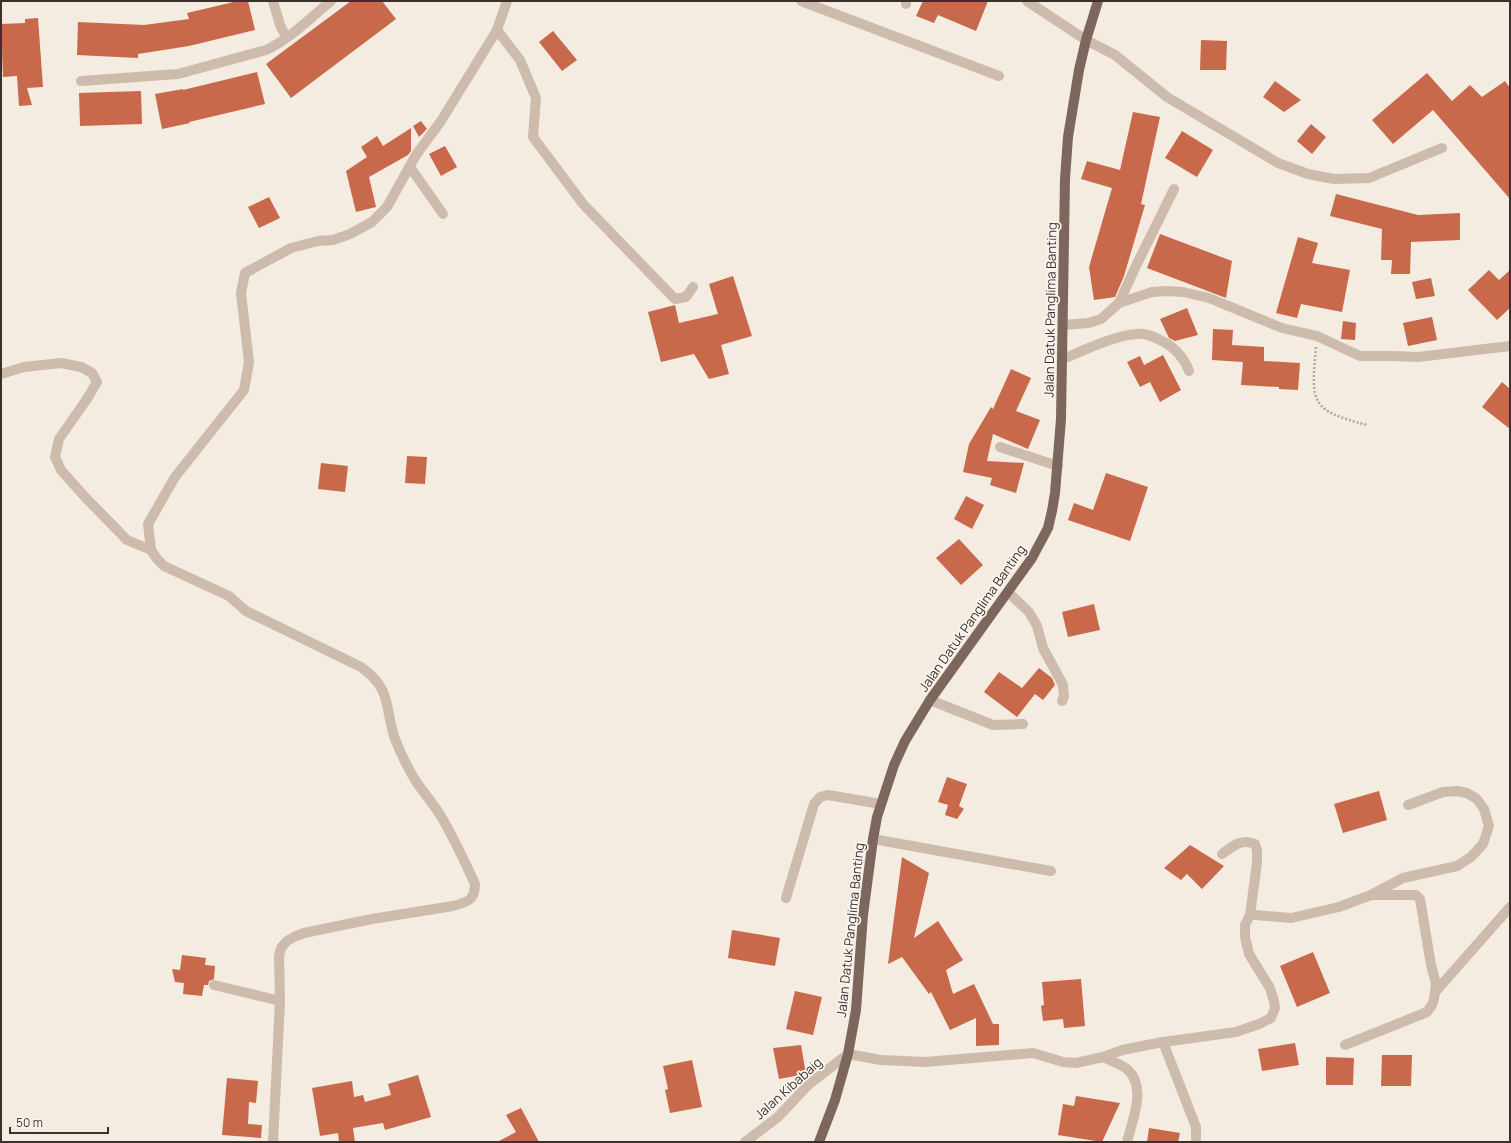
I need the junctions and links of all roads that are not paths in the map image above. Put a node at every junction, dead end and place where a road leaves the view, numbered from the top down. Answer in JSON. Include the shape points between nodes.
{"nodes":[{"id":1,"x":273,"y":1,"type":"edge"},
{"id":2,"x":330,"y":1,"type":"edge"},
{"id":3,"x":506,"y":1,"type":"edge"},
{"id":4,"x":801,"y":1,"type":"edge"},
{"id":5,"x":1027,"y":1,"type":"edge"},
{"id":6,"x":1098,"y":1,"type":"edge"},
{"id":7,"x":497,"y":30,"type":"junction"},
{"id":8,"x":286,"y":37,"type":"junction"},
{"id":9,"x":1086,"y":40,"type":"junction"},
{"id":10,"x":999,"y":76,"type":"dead end"},
{"id":11,"x":81,"y":81,"type":"dead end"},
{"id":12,"x":1442,"y":148,"type":"dead end"},
{"id":13,"x":410,"y":167,"type":"junction"},
{"id":14,"x":1174,"y":189,"type":"dead end"},
{"id":15,"x":443,"y":214,"type":"dead end"},
{"id":16,"x":693,"y":287,"type":"dead end"},
{"id":17,"x":1119,"y":303,"type":"junction"},
{"id":18,"x":1063,"y":325,"type":"junction"},
{"id":19,"x":1510,"y":346,"type":"edge"},
{"id":20,"x":1062,"y":359,"type":"junction"},
{"id":21,"x":1189,"y":371,"type":"dead end"},
{"id":22,"x":1,"y":374,"type":"edge"},
{"id":23,"x":1000,"y":447,"type":"dead end"},
{"id":24,"x":1058,"y":466,"type":"junction"},
{"id":25,"x":151,"y":550,"type":"junction"},
{"id":26,"x":1008,"y":592,"type":"junction"},
{"id":27,"x":930,"y":700,"type":"junction"},
{"id":28,"x":1062,"y":702,"type":"dead end"},
{"id":29,"x":1023,"y":724,"type":"dead end"},
{"id":30,"x":881,"y":804,"type":"junction"},
{"id":31,"x":1408,"y":805,"type":"dead end"},
{"id":32,"x":873,"y":839,"type":"junction"},
{"id":33,"x":1222,"y":854,"type":"dead end"},
{"id":34,"x":1051,"y":871,"type":"dead end"},
{"id":35,"x":1371,"y":895,"type":"junction"},
{"id":36,"x":786,"y":898,"type":"dead end"},
{"id":37,"x":1510,"y":907,"type":"edge"},
{"id":38,"x":1250,"y":915,"type":"junction"},
{"id":39,"x":214,"y":985,"type":"dead end"},
{"id":40,"x":1436,"y":991,"type":"junction"},
{"id":41,"x":280,"y":1001,"type":"junction"},
{"id":42,"x":1163,"y":1042,"type":"junction"},
{"id":43,"x":1345,"y":1045,"type":"dead end"},
{"id":44,"x":848,"y":1054,"type":"junction"},
{"id":45,"x":1103,"y":1057,"type":"junction"},
{"id":46,"x":273,"y":1142,"type":"edge"},
{"id":47,"x":745,"y":1142,"type":"edge"},
{"id":48,"x":819,"y":1142,"type":"edge"},
{"id":49,"x":1127,"y":1142,"type":"edge"},
{"id":50,"x":1196,"y":1142,"type":"edge"}],
"edges":[{"from":1,"to":8,"type":"street"},
{"from":2,"to":8,"type":"street"},
{"from":3,"to":7,"type":"street"},
{"from":4,"to":10,"type":"street"},
{"from":5,"to":9,"type":"street"},
{"from":6,"to":9,"type":"main road","name":"Jalan Datuk Panglima Banting"},
{"from":7,"to":13,"type":"street","via":[[442,121]]},
{"from":7,"to":16,"type":"street","via":[[520,60],[536,98],[533,138],[558,172],[583,204],[675,299],[686,297]]},
{"from":8,"to":11,"type":"street","via":[[266,50],[189,72]]},
{"from":9,"to":12,"type":"street","via":[[1115,55],[1167,97],[1278,163],[1308,174],[1334,179],[1369,178]]},
{"from":9,"to":18,"type":"main road","name":"Jalan Datuk Panglima Banting","via":[[1074,98],[1066,160]]},
{"from":13,"to":15,"type":"street"},
{"from":13,"to":25,"type":"street","via":[[387,207],[372,222],[333,240],[291,248],[245,273],[241,293],[249,362],[244,390],[175,477],[158,505],[148,524]]},
{"from":14,"to":17,"type":"street"},
{"from":17,"to":18,"type":"street","via":[[1101,319],[1089,323]]},
{"from":17,"to":19,"type":"street","via":[[1152,292],[1183,292],[1209,298],[1282,328],[1316,336],[1360,356],[1418,358]]},
{"from":18,"to":20,"type":"main road","name":"Jalan Datuk Panglima Banting"},
{"from":20,"to":21,"type":"street","via":[[1122,336],[1143,334],[1158,338],[1173,347],[1184,359]]},
{"from":20,"to":24,"type":"main road","name":"Jalan Datuk Panglima Banting"},
{"from":22,"to":25,"type":"street","via":[[61,363],[92,373],[97,382],[59,439],[55,457],[61,470],[128,540]]},
{"from":23,"to":24,"type":"street"},
{"from":24,"to":26,"type":"main road","name":"Jalan Datuk Panglima Banting","via":[[1048,528],[1032,558]]},
{"from":25,"to":41,"type":"street","via":[[164,566],[229,596],[246,611],[370,673],[386,698],[394,737],[400,751],[416,781],[442,817],[474,884],[474,892],[466,903],[372,919],[294,937],[281,948],[279,956]]},
{"from":26,"to":27,"type":"main road","name":"Jalan Datuk Panglima Banting"},
{"from":26,"to":28,"type":"street","via":[[1029,612],[1037,626],[1043,648],[1062,684]]},
{"from":27,"to":29,"type":"street","via":[[993,725]]},
{"from":27,"to":30,"type":"main road","name":"Jalan Datuk Panglima Banting","via":[[905,741]]},
{"from":30,"to":32,"type":"main road","name":"Jalan Datuk Panglima Banting"},
{"from":30,"to":36,"type":"street","via":[[828,795],[820,797],[814,804]]},
{"from":31,"to":35,"type":"street","via":[[1443,792],[1467,793],[1477,799],[1484,809],[1489,826],[1483,844],[1471,857],[1457,866],[1403,878]]},
{"from":32,"to":34,"type":"street"},
{"from":32,"to":44,"type":"main road","name":"Jalan Datuk Panglima Banting","via":[[863,914],[856,1010]]},
{"from":33,"to":38,"type":"street","via":[[1237,843],[1249,841],[1255,844],[1257,863]]},
{"from":35,"to":38,"type":"street","via":[[1339,907],[1291,918]]},
{"from":35,"to":40,"type":"street","via":[[1416,895],[1420,899]]},
{"from":37,"to":40,"type":"street"},
{"from":38,"to":42,"type":"street","via":[[1244,925],[1244,937],[1249,954],[1270,988],[1275,1008],[1271,1018],[1236,1032]]},
{"from":39,"to":41,"type":"street"},
{"from":40,"to":43,"type":"street","via":[[1432,1005],[1426,1012]]},
{"from":41,"to":46,"type":"street"},
{"from":42,"to":45,"type":"street","via":[[1122,1050]]},
{"from":42,"to":50,"type":"street","via":[[1196,1127]]},
{"from":44,"to":45,"type":"street","via":[[910,1062],[1033,1053],[1068,1063]]},
{"from":44,"to":47,"type":"street","name":"Jalan Kibabaig","via":[[808,1085],[778,1117]]},
{"from":44,"to":48,"type":"main road","name":"Jalan Datuk Panglima Banting","via":[[835,1100]]},
{"from":45,"to":49,"type":"street","via":[[1128,1070],[1137,1088]]}]}
